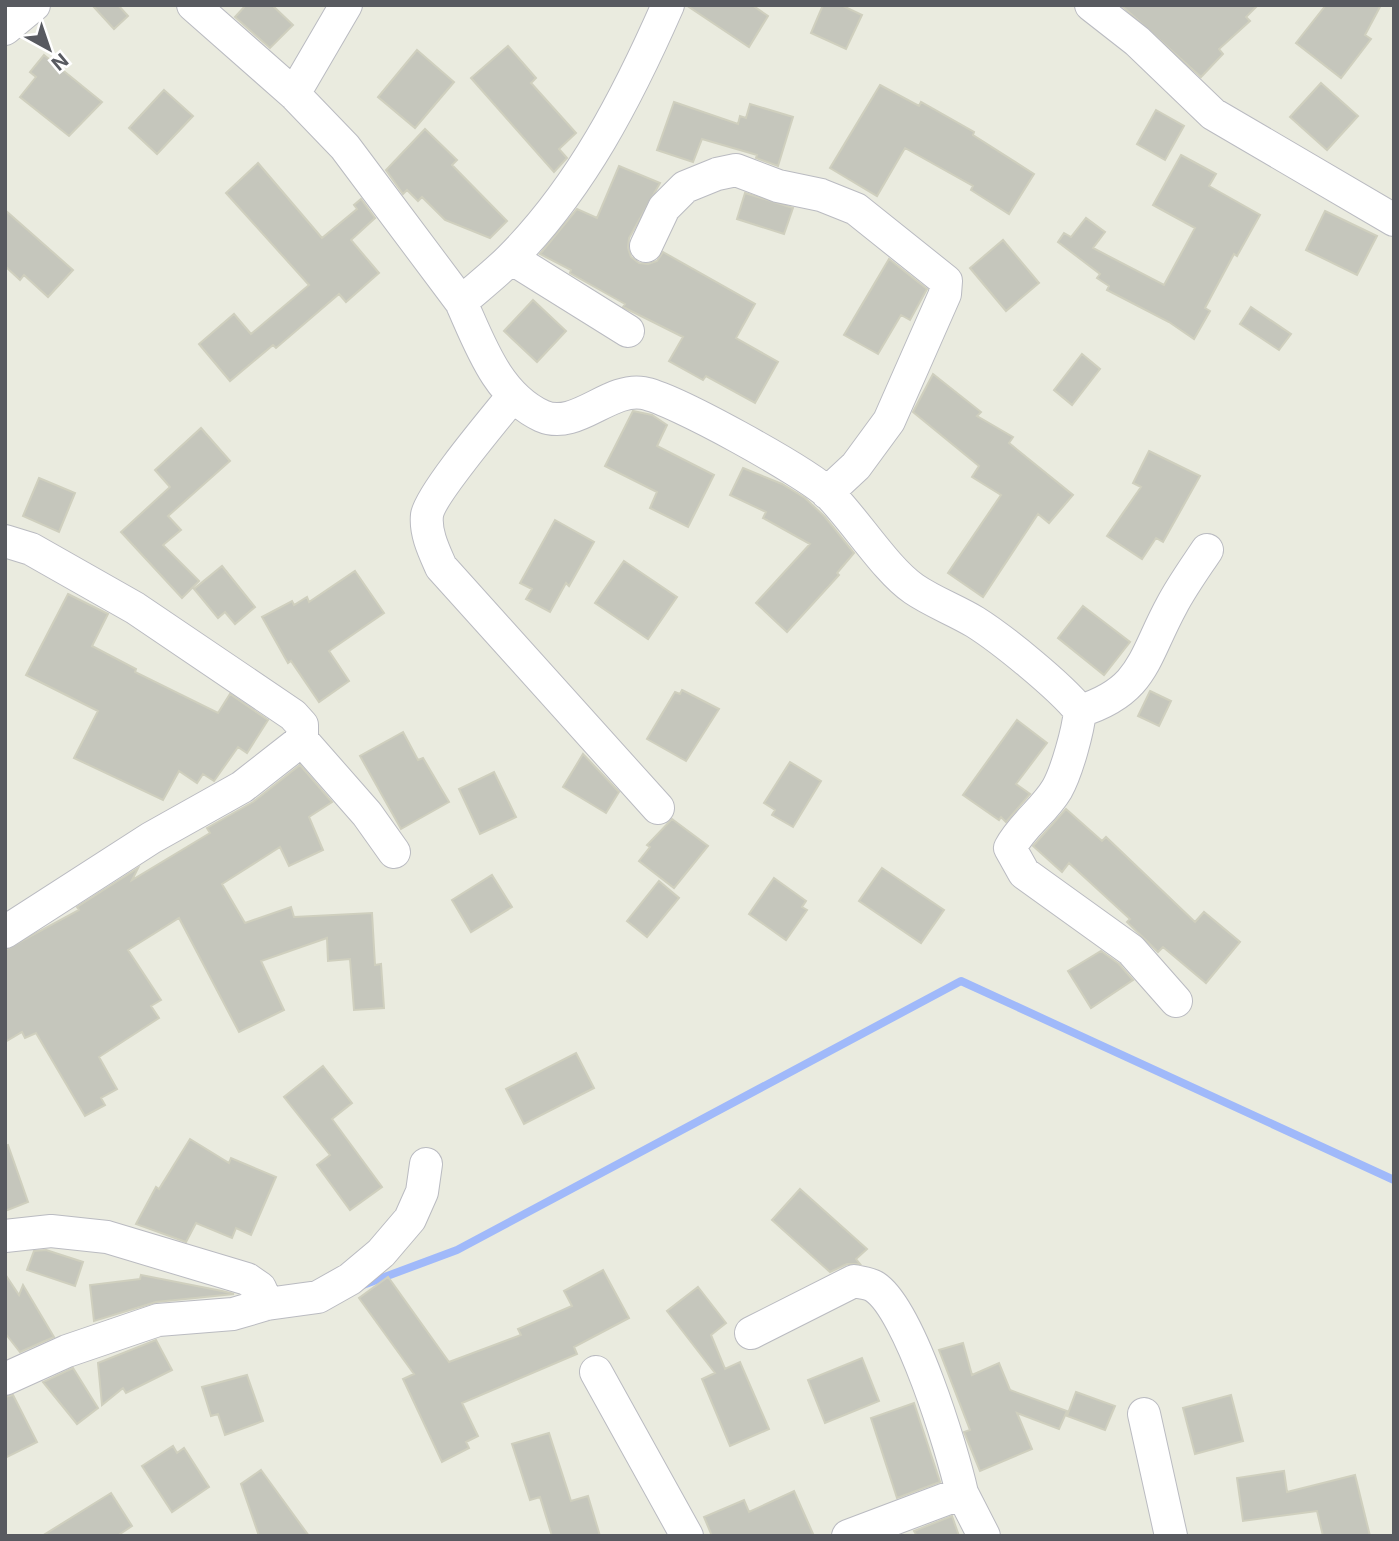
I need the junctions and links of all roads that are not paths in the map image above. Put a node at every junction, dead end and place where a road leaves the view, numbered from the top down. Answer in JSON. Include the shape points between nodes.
{"nodes":[{"id":1,"x":193,"y":5,"type":"edge"},
{"id":2,"x":346,"y":5,"type":"edge"},
{"id":3,"x":668,"y":5,"type":"edge"},
{"id":4,"x":1091,"y":5,"type":"edge"},
{"id":5,"x":294,"y":94,"type":"junction"},
{"id":6,"x":1394,"y":220,"type":"edge"},
{"id":7,"x":646,"y":246,"type":"dead end"},
{"id":8,"x":511,"y":258,"type":"junction"},
{"id":9,"x":461,"y":302,"type":"junction"},
{"id":10,"x":628,"y":331,"type":"dead end"},
{"id":11,"x":512,"y":397,"type":"junction"},
{"id":12,"x":827,"y":493,"type":"junction"},
{"id":13,"x":5,"y":541,"type":"edge"},
{"id":14,"x":1207,"y":550,"type":"dead end"},
{"id":15,"x":1080,"y":711,"type":"junction"},
{"id":16,"x":302,"y":740,"type":"junction"},
{"id":17,"x":658,"y":808,"type":"dead end"},
{"id":18,"x":394,"y":852,"type":"dead end"},
{"id":19,"x":5,"y":932,"type":"edge"},
{"id":20,"x":1176,"y":1001,"type":"dead end"},
{"id":21,"x":426,"y":1164,"type":"dead end"},
{"id":22,"x":5,"y":1236,"type":"edge"},
{"id":23,"x":267,"y":1304,"type":"junction"},
{"id":24,"x":751,"y":1333,"type":"dead end"},
{"id":25,"x":596,"y":1372,"type":"dead end"},
{"id":26,"x":5,"y":1379,"type":"edge"},
{"id":27,"x":1144,"y":1414,"type":"dead end"},
{"id":28,"x":962,"y":1493,"type":"junction"},
{"id":29,"x":687,"y":1536,"type":"edge"},
{"id":30,"x":848,"y":1536,"type":"edge"},
{"id":31,"x":984,"y":1536,"type":"edge"},
{"id":32,"x":1171,"y":1536,"type":"edge"}],
"edges":[{"from":1,"to":5,"type":"street"},
{"from":2,"to":5,"type":"street"},
{"from":3,"to":8,"type":"street","via":[[605,132]]},
{"from":4,"to":6,"type":"street","via":[[1137,40],[1213,114]]},
{"from":5,"to":9,"type":"street","via":[[345,147]]},
{"from":7,"to":12,"type":"street","via":[[664,208],[685,187],[736,170],[856,209],[946,281],[945,294],[889,421],[856,466]]},
{"from":8,"to":9,"type":"street"},
{"from":8,"to":10,"type":"street"},
{"from":9,"to":11,"type":"street","via":[[489,364]]},
{"from":11,"to":12,"type":"street","via":[[544,417],[578,416],[614,396],[642,393],[729,433]]},
{"from":11,"to":17,"type":"street","via":[[427,514],[429,537],[441,567]]},
{"from":12,"to":15,"type":"street","via":[[912,588],[977,624],[1068,696]]},
{"from":13,"to":16,"type":"street","via":[[32,550],[135,608],[293,715],[302,725]]},
{"from":14,"to":15,"type":"street","via":[[1128,687],[1106,703]]},
{"from":15,"to":20,"type":"street","via":[[1057,789],[1010,848],[1024,873],[1131,950]]},
{"from":16,"to":18,"type":"street"},
{"from":16,"to":19,"type":"street","via":[[242,787],[151,838]]},
{"from":21,"to":23,"type":"street","via":[[422,1192],[410,1219],[381,1253],[350,1279],[318,1297]]},
{"from":22,"to":23,"type":"street","via":[[51,1231],[107,1237],[247,1279],[260,1288]]},
{"from":23,"to":26,"type":"street","via":[[233,1314],[158,1320],[67,1351]]},
{"from":24,"to":28,"type":"street","via":[[854,1281],[873,1285],[886,1296],[916,1353]]},
{"from":25,"to":29,"type":"street"},
{"from":27,"to":32,"type":"street"},
{"from":28,"to":30,"type":"street"},
{"from":28,"to":31,"type":"street"}]}
